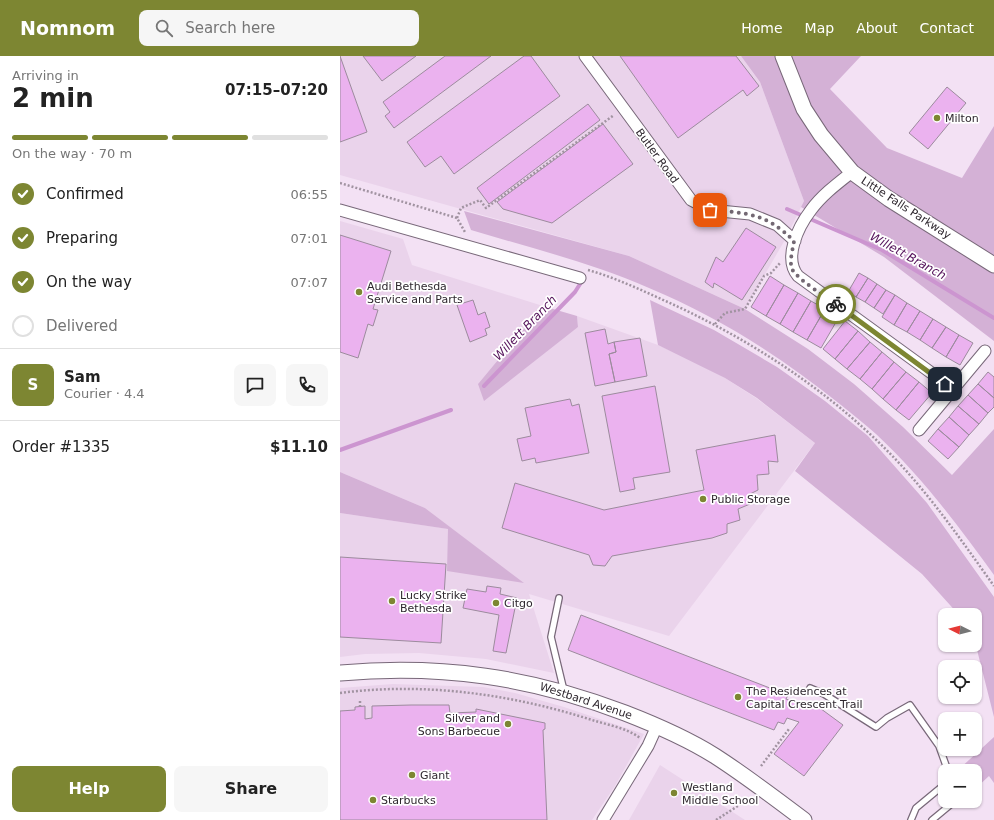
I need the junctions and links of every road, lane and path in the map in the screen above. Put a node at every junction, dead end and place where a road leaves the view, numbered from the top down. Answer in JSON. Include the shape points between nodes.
{"nodes":[{"id":1,"x":585,"y":56,"type":"edge"},
{"id":2,"x":783,"y":56,"type":"edge"},
{"id":3,"x":623,"y":109,"type":"junction"},
{"id":4,"x":852,"y":172,"type":"junction"},
{"id":5,"x":340,"y":183,"type":"edge"},
{"id":6,"x":340,"y":210,"type":"edge"},
{"id":7,"x":457,"y":218,"type":"junction"},
{"id":8,"x":458,"y":231,"type":"dead end"},
{"id":9,"x":465,"y":233,"type":"junction"},
{"id":10,"x":472,"y":235,"type":"dead end"},
{"id":11,"x":794,"y":241,"type":"junction"},
{"id":12,"x":784,"y":262,"type":"dead end"},
{"id":13,"x":994,"y":265,"type":"edge"},
{"id":14,"x":582,"y":274,"type":"joint"},
{"id":15,"x":715,"y":324,"type":"junction"},
{"id":16,"x":985,"y":351,"type":"dead end"},
{"id":17,"x":952,"y":390,"type":"junction"},
{"id":18,"x":919,"y":430,"type":"dead end"},
{"id":19,"x":994,"y":586,"type":"edge"},
{"id":20,"x":559,"y":598,"type":"dead end"},
{"id":21,"x":340,"y":672,"type":"edge"},
{"id":22,"x":810,"y":688,"type":"dead end"},
{"id":23,"x":564,"y":692,"type":"junction"},
{"id":24,"x":340,"y":693,"type":"edge"},
{"id":25,"x":360,"y":700,"type":"dead end"},
{"id":26,"x":360,"y":707,"type":"dead end"},
{"id":27,"x":657,"y":726,"type":"junction"},
{"id":28,"x":789,"y":729,"type":"dead end"},
{"id":29,"x":648,"y":746,"type":"junction"},
{"id":30,"x":945,"y":764,"type":"edge"},
{"id":31,"x":761,"y":766,"type":"dead end"},
{"id":32,"x":938,"y":790,"type":"edge"},
{"id":33,"x":744,"y":802,"type":"dead end"},
{"id":34,"x":947,"y":808,"type":"edge"},
{"id":35,"x":603,"y":820,"type":"edge"},
{"id":36,"x":716,"y":820,"type":"edge"},
{"id":37,"x":804,"y":820,"type":"edge"},
{"id":38,"x":911,"y":820,"type":"edge"},
{"id":39,"x":932,"y":820,"type":"edge"}],
"edges":[{"from":1,"to":3,"type":"street","name":"Butler Road"},
{"from":2,"to":4,"type":"street","name":"Little Falls Parkway","via":[[804,109]]},
{"from":3,"to":7,"type":"path","via":[[486,208],[480,200],[461,208]]},
{"from":3,"to":11,"type":"street","name":"Butler Road","via":[[690,200],[710,210],[750,214],[777,225]]},
{"from":4,"to":11,"type":"street","via":[[811,210]]},
{"from":4,"to":13,"type":"street","name":"Little Falls Parkway","via":[[889,199]]},
{"from":5,"to":7,"type":"path"},
{"from":6,"to":14,"type":"street"},
{"from":7,"to":9,"type":"path"},
{"from":8,"to":9,"type":"path"},
{"from":9,"to":10,"type":"path"},
{"from":11,"to":17,"type":"street","via":[[791,262],[792,269],[798,276]]},
{"from":12,"to":15,"type":"path","via":[[764,276],[745,309],[725,313]]},
{"from":14,"to":15,"type":"path","via":[[632,285]]},
{"from":15,"to":19,"type":"path","via":[[788,369],[867,430],[930,498]]},
{"from":16,"to":17,"type":"street"},
{"from":17,"to":18,"type":"street"},
{"from":20,"to":23,"type":"lane","via":[[551,637]]},
{"from":21,"to":23,"type":"street","name":"Westbard Avenue","via":[[443,670],[488,675]]},
{"from":22,"to":30,"type":"lane","via":[[876,727],[910,705],[939,746]]},
{"from":23,"to":27,"type":"street","name":"Westbard Avenue"},
{"from":24,"to":29,"type":"path","via":[[427,690],[493,695],[557,709],[620,729],[634,734]]},
{"from":25,"to":26,"type":"path"},
{"from":27,"to":29,"type":"street"},
{"from":27,"to":37,"type":"street","name":"Westbard Avenue","via":[[714,755]]},
{"from":28,"to":31,"type":"path"},
{"from":29,"to":35,"type":"street"},
{"from":32,"to":38,"type":"lane","via":[[916,808]]},
{"from":33,"to":36,"type":"path"},
{"from":34,"to":39,"type":"lane"}]}
